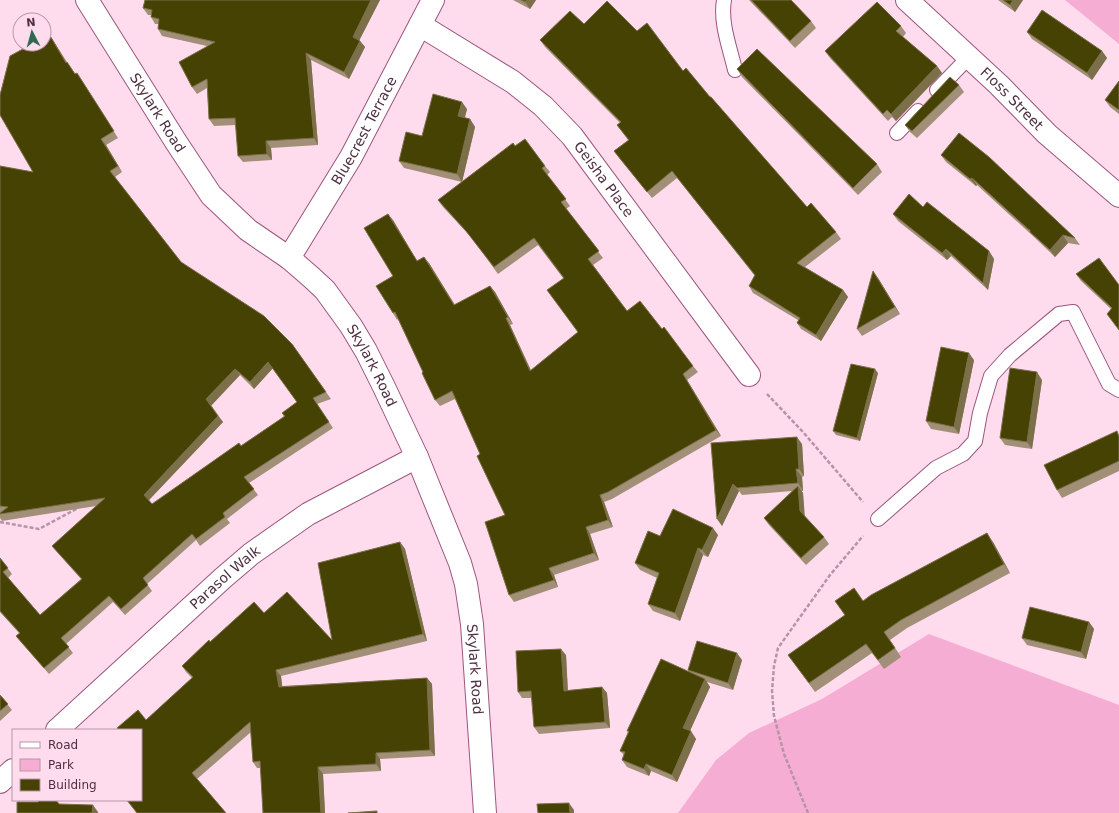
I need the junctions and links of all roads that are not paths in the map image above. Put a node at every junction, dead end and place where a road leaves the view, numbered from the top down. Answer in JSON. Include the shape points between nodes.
{"nodes":[{"id":1,"x":87,"y":0,"type":"edge"},
{"id":2,"x":433,"y":0,"type":"edge"},
{"id":3,"x":724,"y":0,"type":"edge"},
{"id":4,"x":906,"y":0,"type":"edge"},
{"id":5,"x":420,"y":24,"type":"junction"},
{"id":6,"x":968,"y":58,"type":"junction"},
{"id":7,"x":735,"y":70,"type":"dead end"},
{"id":8,"x":897,"y":133,"type":"dead end"},
{"id":9,"x":1119,"y":196,"type":"edge"},
{"id":10,"x":288,"y":258,"type":"junction"},
{"id":11,"x":749,"y":375,"type":"road end"},
{"id":12,"x":1119,"y":390,"type":"edge"},
{"id":13,"x":417,"y":457,"type":"junction"},
{"id":14,"x":878,"y":519,"type":"road end"},
{"id":15,"x":58,"y":729,"type":"edge"},
{"id":16,"x":12,"y":771,"type":"edge"},
{"id":17,"x":0,"y":782,"type":"edge"},
{"id":18,"x":485,"y":813,"type":"edge"}],
"edges":[{"from":1,"to":10,"type":"street","name":"Skylark Road","via":[[211,194],[248,230]]},
{"from":2,"to":5,"type":"street","name":"Bluecrest Terrace"},
{"from":3,"to":7,"type":"lane","via":[[724,22]]},
{"from":4,"to":6,"type":"street","name":"Floss Street"},
{"from":5,"to":10,"type":"street","name":"Bluecrest Terrace","via":[[351,157]]},
{"from":5,"to":11,"type":"street","name":"Geisha Place","via":[[513,82],[543,106],[572,136]]},
{"from":6,"to":8,"type":"lane"},
{"from":6,"to":9,"type":"street","name":"Floss Street","via":[[999,85],[1047,134]]},
{"from":10,"to":13,"type":"street","name":"Skylark Road","via":[[325,290],[351,326],[366,351]]},
{"from":12,"to":14,"type":"lane","via":[[1109,384],[1073,312],[1059,314],[1010,355],[991,376],[975,441],[963,454],[936,468]]},
{"from":13,"to":15,"type":"street","name":"Parasol Walk","via":[[308,514],[251,554]]},
{"from":13,"to":18,"type":"street","name":"Skylark Road","via":[[466,584],[472,624]]},
{"from":16,"to":17,"type":"street"}]}
